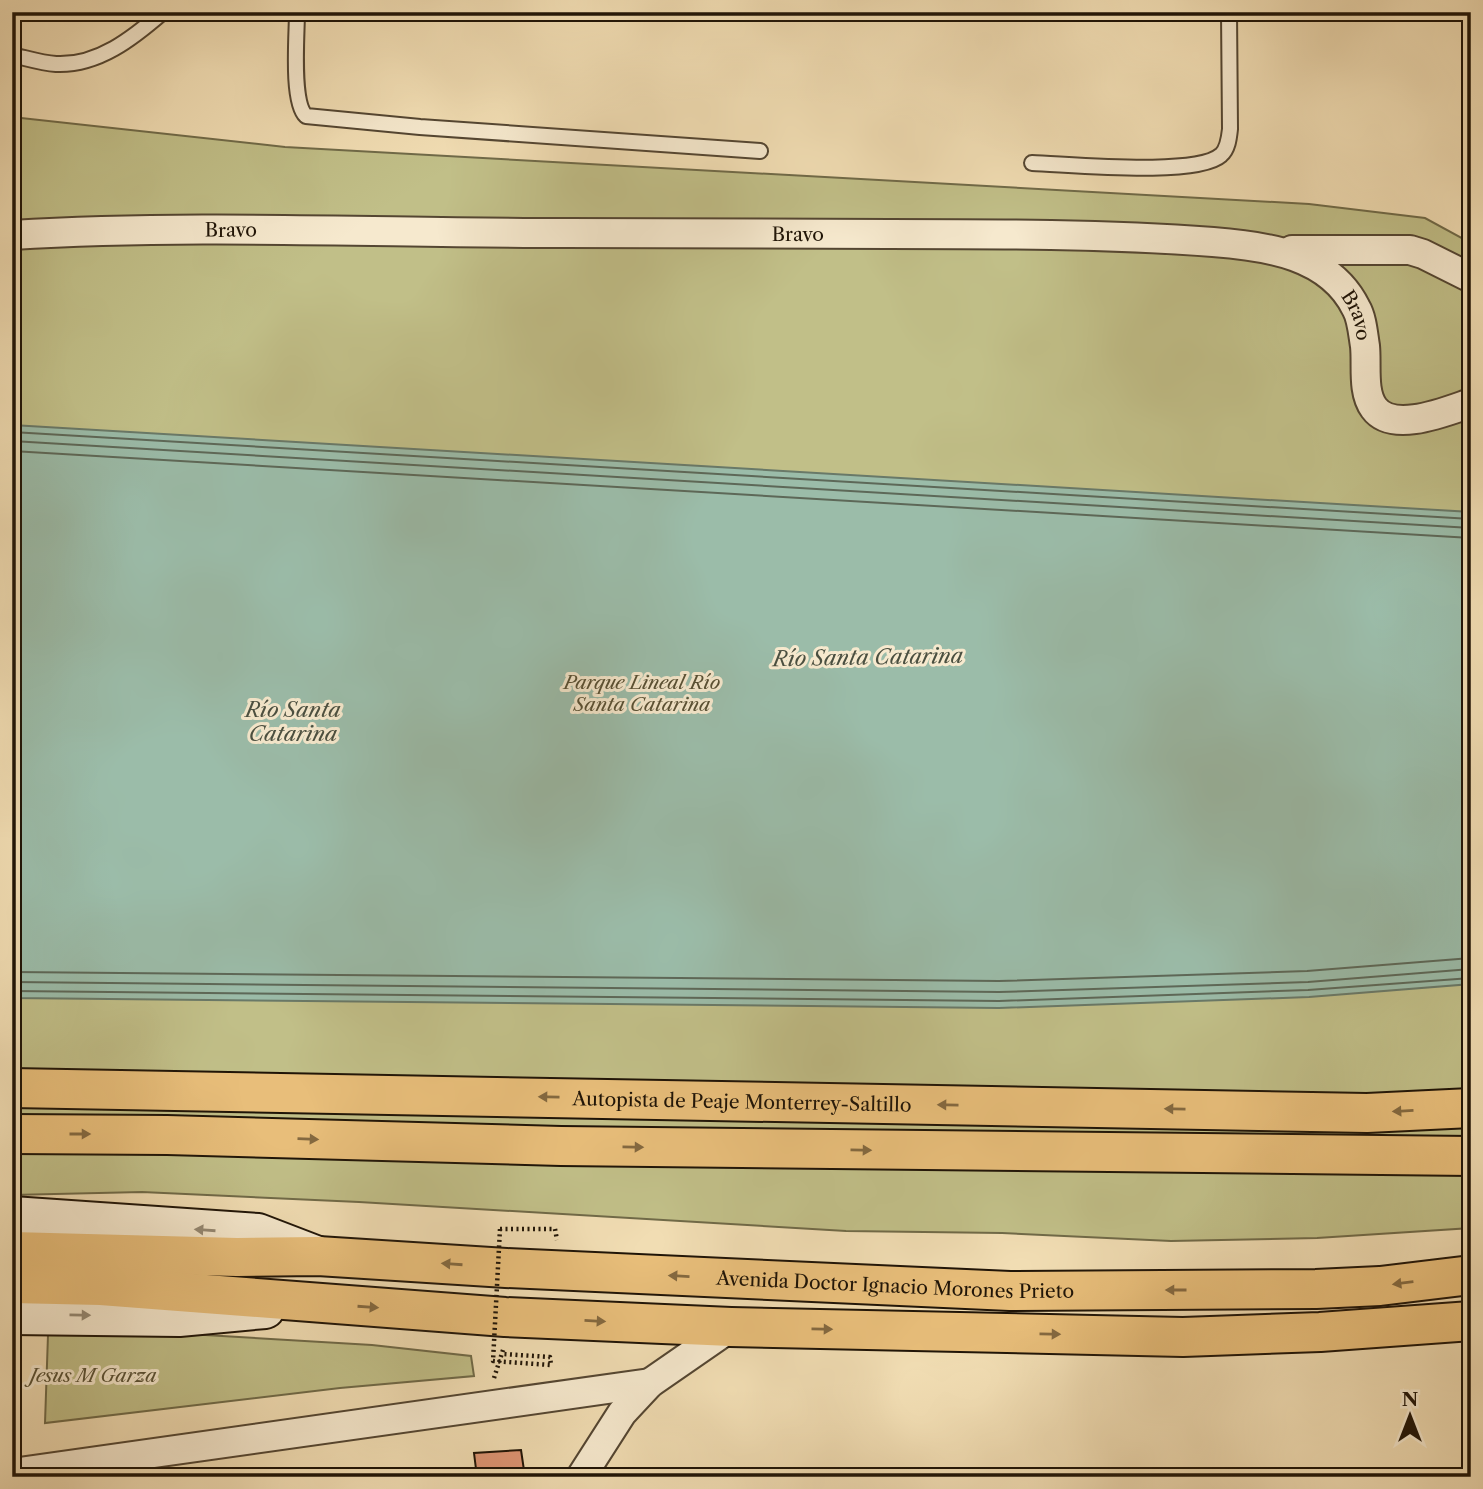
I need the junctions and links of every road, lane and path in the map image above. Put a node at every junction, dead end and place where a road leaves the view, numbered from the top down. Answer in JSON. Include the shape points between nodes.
{"nodes":[{"id":1,"x":163,"y":12,"type":"edge"},
{"id":2,"x":297,"y":12,"type":"edge"},
{"id":3,"x":1229,"y":12,"type":"edge"},
{"id":4,"x":12,"y":55,"type":"edge"},
{"id":5,"x":760,"y":151,"type":"dead end"},
{"id":6,"x":1032,"y":163,"type":"dead end"},
{"id":7,"x":12,"y":235,"type":"edge"},
{"id":8,"x":1276,"y":250,"type":"junction"},
{"id":9,"x":1471,"y":278,"type":"edge"},
{"id":10,"x":1471,"y":403,"type":"edge"},
{"id":11,"x":12,"y":1088,"type":"edge"},
{"id":12,"x":1471,"y":1108,"type":"edge"},
{"id":13,"x":12,"y":1134,"type":"edge"},
{"id":14,"x":1471,"y":1156,"type":"edge"},
{"id":15,"x":12,"y":1216,"type":"edge"},
{"id":16,"x":500,"y":1229,"type":"dead end"},
{"id":17,"x":12,"y":1251,"type":"edge"},
{"id":18,"x":318,"y":1256,"type":"junction"},
{"id":19,"x":1471,"y":1275,"type":"edge"},
{"id":20,"x":12,"y":1284,"type":"edge"},
{"id":21,"x":328,"y":1304,"type":"junction"},
{"id":22,"x":12,"y":1315,"type":"edge"},
{"id":23,"x":1471,"y":1321,"type":"edge"},
{"id":24,"x":732,"y":1327,"type":"junction"},
{"id":25,"x":503,"y":1354,"type":"dead end"},
{"id":26,"x":650,"y":1383,"type":"junction"},
{"id":27,"x":12,"y":1473,"type":"edge"},
{"id":28,"x":581,"y":1477,"type":"edge"}],
"edges":[{"from":1,"to":4,"type":"lane","via":[[92,60],[55,64]]},
{"from":2,"to":5,"type":"lane","via":[[298,94],[306,116]]},
{"from":3,"to":6,"type":"lane","via":[[1230,129],[1222,155],[1179,168]]},
{"from":7,"to":8,"type":"street","name":"Bravo","via":[[148,229],[1075,234]]},
{"from":8,"to":9,"type":"street","via":[[1410,250]]},
{"from":8,"to":10,"type":"street","name":"Bravo","via":[[1316,264],[1341,285],[1358,310],[1367,385],[1377,412],[1406,420],[1424,419]]},
{"from":12,"to":11,"type":"main road","name":"Autopista de Peaje Monterrey-Saltillo","one_way":true,"via":[[1353,1113]]},
{"from":13,"to":14,"type":"main road","one_way":true,"via":[[561,1146]]},
{"from":18,"to":15,"type":"main road","name":"Avenida Doctor Ignacio Morones Prieto","one_way":true,"via":[[258,1233]]},
{"from":16,"to":25,"type":"path","bridge":true,"via":[[493,1361],[551,1365],[550,1357]]},
{"from":17,"to":18,"type":"main road","name":"Avenida Doctor Ignacio Morones Prieto"},
{"from":19,"to":18,"type":"main road","name":"Avenida Doctor Ignacio Morones Prieto","one_way":true,"via":[[1316,1289],[1010,1291]]},
{"from":20,"to":21,"type":"main road","via":[[101,1286]]},
{"from":22,"to":21,"type":"main road","one_way":true,"via":[[178,1317]]},
{"from":21,"to":24,"type":"main road","one_way":true},
{"from":24,"to":23,"type":"main road","one_way":true,"via":[[1183,1338]]},
{"from":24,"to":26,"type":"street"},
{"from":26,"to":27,"type":"street"},
{"from":26,"to":28,"type":"street","via":[[622,1413]]}]}
